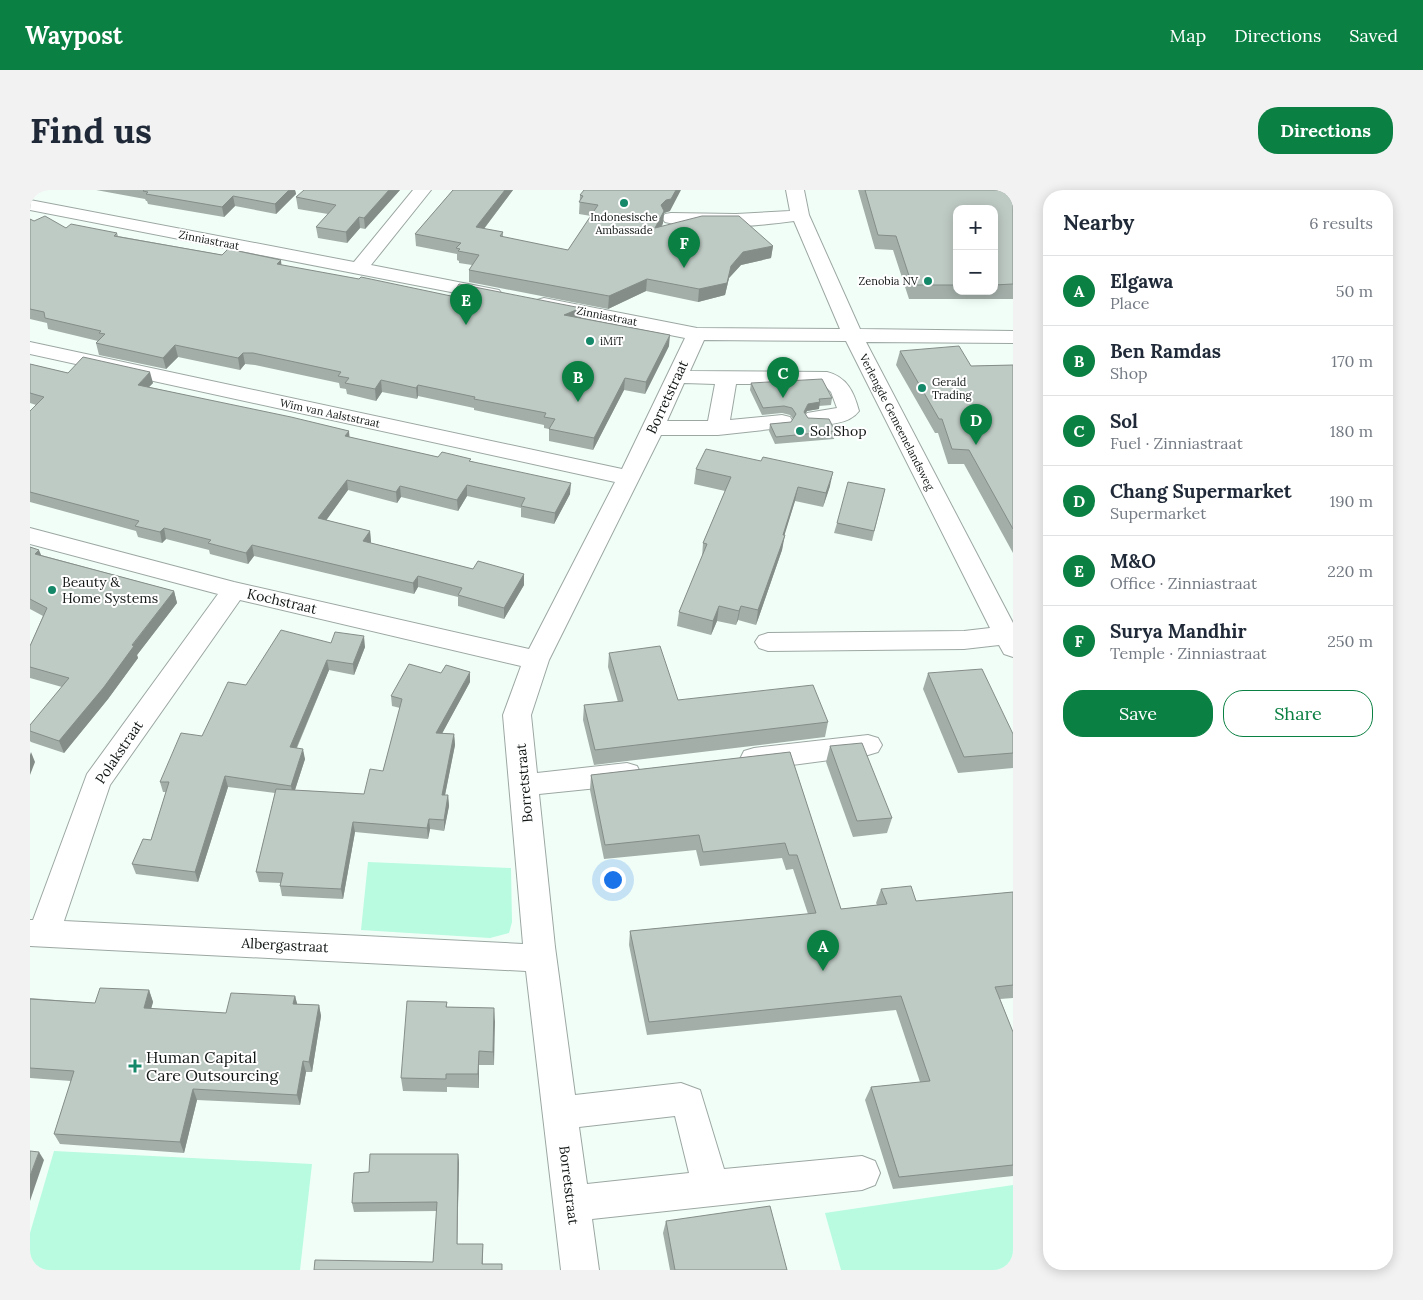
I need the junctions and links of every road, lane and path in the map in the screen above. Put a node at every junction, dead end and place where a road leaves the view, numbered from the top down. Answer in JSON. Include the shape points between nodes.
{"nodes":[{"id":1,"x":422,"y":190,"type":"edge"},
{"id":2,"x":795,"y":190,"type":"edge"},
{"id":3,"x":30,"y":205,"type":"edge"},
{"id":4,"x":800,"y":215,"type":"junction"},
{"id":5,"x":671,"y":218,"type":"dead end"},
{"id":6,"x":358,"y":269,"type":"junction"},
{"id":7,"x":697,"y":334,"type":"junction"},
{"id":8,"x":853,"y":336,"type":"junction"},
{"id":9,"x":1013,"y":337,"type":"edge"},
{"id":10,"x":30,"y":348,"type":"edge"},
{"id":11,"x":677,"y":377,"type":"junction"},
{"id":12,"x":726,"y":378,"type":"junction"},
{"id":13,"x":883,"y":394,"type":"junction"},
{"id":14,"x":844,"y":397,"type":"junction"},
{"id":15,"x":815,"y":418,"type":"edge"},
{"id":16,"x":782,"y":422,"type":"edge"},
{"id":17,"x":653,"y":428,"type":"junction"},
{"id":18,"x":718,"y":428,"type":"junction"},
{"id":19,"x":629,"y":478,"type":"junction"},
{"id":20,"x":30,"y":536,"type":"edge"},
{"id":21,"x":234,"y":590,"type":"junction"},
{"id":22,"x":1011,"y":640,"type":"edge"},
{"id":23,"x":768,"y":642,"type":"dead end"},
{"id":24,"x":536,"y":660,"type":"junction"},
{"id":25,"x":868,"y":745,"type":"dead end"},
{"id":26,"x":724,"y":762,"type":"edge"},
{"id":27,"x":657,"y":770,"type":"edge"},
{"id":28,"x":524,"y":785,"type":"junction"},
{"id":29,"x":37,"y":934,"type":"edge"},
{"id":30,"x":540,"y":958,"type":"junction"},
{"id":31,"x":560,"y":1113,"type":"junction"},
{"id":32,"x":862,"y":1173,"type":"dead end"},
{"id":33,"x":711,"y":1188,"type":"junction"},
{"id":34,"x":572,"y":1204,"type":"junction"},
{"id":35,"x":580,"y":1270,"type":"edge"}],
"edges":[{"from":1,"to":6,"type":"street"},
{"from":2,"to":4,"type":"street","name":"Verlengde Gemeenelandsweg"},
{"from":3,"to":6,"type":"street","name":"Zinniastraat"},
{"from":4,"to":5,"type":"street","via":[[764,219]]},
{"from":4,"to":8,"type":"street","name":"Verlengde Gemeenelandsweg"},
{"from":6,"to":7,"type":"street","name":"Zinniastraat"},
{"from":7,"to":8,"type":"street","name":"Zinniastraat"},
{"from":7,"to":11,"type":"street","name":"Borretstraat"},
{"from":8,"to":9,"type":"street","name":"Zinniastraat"},
{"from":8,"to":13,"type":"street","name":"Verlengde Gemeenelandsweg"},
{"from":10,"to":19,"type":"street","name":"Wim van Aalststraat"},
{"from":11,"to":12,"type":"street"},
{"from":11,"to":17,"type":"street","name":"Borretstraat"},
{"from":12,"to":14,"type":"street","via":[[827,378],[837,383]]},
{"from":12,"to":18,"type":"street"},
{"from":13,"to":14,"type":"street"},
{"from":13,"to":22,"type":"street","name":"Verlengde Gemeenelandsweg"},
{"from":14,"to":15,"type":"street","via":[[848,411],[839,416]]},
{"from":16,"to":18,"type":"street"},
{"from":17,"to":18,"type":"street"},
{"from":17,"to":19,"type":"street","name":"Borretstraat"},
{"from":19,"to":24,"type":"street","name":"Borretstraat"},
{"from":20,"to":21,"type":"street","name":"Kochstraat"},
{"from":21,"to":24,"type":"street","name":"Kochstraat"},
{"from":21,"to":29,"type":"street","name":"Polakstraat","via":[[97,782]]},
{"from":22,"to":23,"type":"street"},
{"from":24,"to":28,"type":"street","name":"Borretstraat","via":[[517,715]]},
{"from":25,"to":26,"type":"street"},
{"from":27,"to":28,"type":"street"},
{"from":28,"to":30,"type":"street","name":"Borretstraat"},
{"from":29,"to":30,"type":"street","name":"Albergastraat"},
{"from":30,"to":31,"type":"street","name":"Borretstraat"},
{"from":31,"to":33,"type":"street","via":[[681,1099],[688,1101]]},
{"from":31,"to":34,"type":"street","name":"Borretstraat"},
{"from":32,"to":33,"type":"street"},
{"from":33,"to":34,"type":"street"},
{"from":34,"to":35,"type":"street","name":"Borretstraat"}]}
